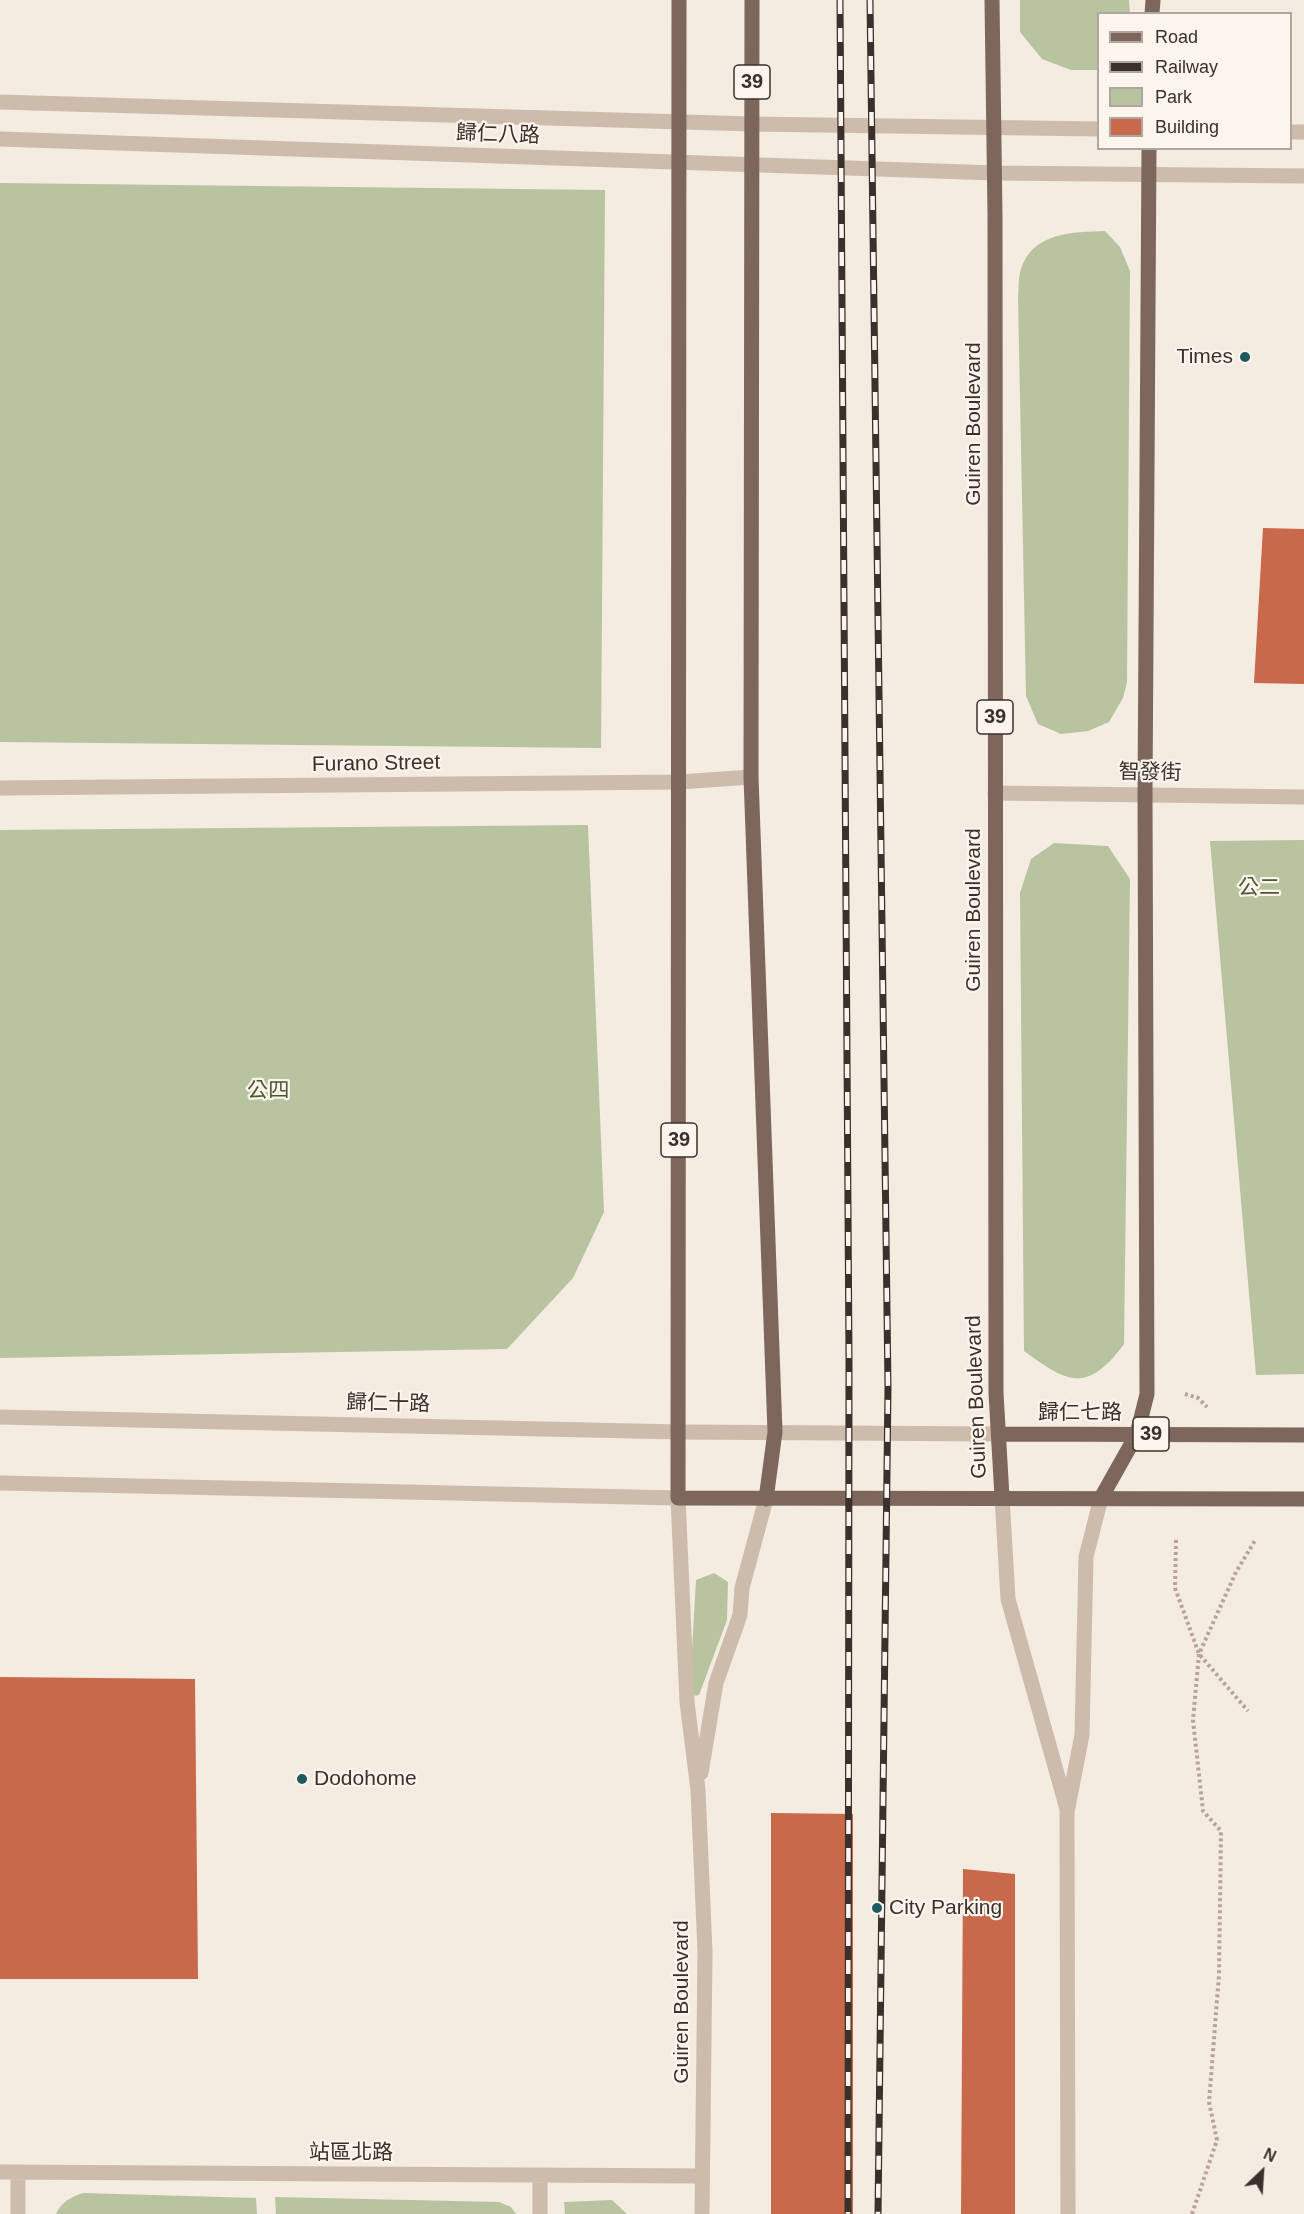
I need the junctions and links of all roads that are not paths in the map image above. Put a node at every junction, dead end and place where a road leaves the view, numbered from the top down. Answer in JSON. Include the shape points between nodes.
{"nodes":[{"id":1,"x":679,"y":0,"type":"edge"},
{"id":2,"x":752,"y":0,"type":"edge"},
{"id":3,"x":992,"y":0,"type":"edge"},
{"id":4,"x":0,"y":102,"type":"edge"},
{"id":5,"x":680,"y":122,"type":"junction"},
{"id":6,"x":752,"y":124,"type":"junction"},
{"id":7,"x":994,"y":127,"type":"junction"},
{"id":8,"x":1097,"y":129,"type":"edge"},
{"id":9,"x":0,"y":139,"type":"edge"},
{"id":10,"x":1149,"y":150,"type":"edge"},
{"id":11,"x":680,"y":163,"type":"junction"},
{"id":12,"x":753,"y":165,"type":"junction"},
{"id":13,"x":995,"y":173,"type":"junction"},
{"id":14,"x":1149,"y":176,"type":"junction"},
{"id":15,"x":1304,"y":176,"type":"edge"},
{"id":16,"x":752,"y":777,"type":"junction"},
{"id":17,"x":680,"y":782,"type":"junction"},
{"id":18,"x":0,"y":788,"type":"edge"},
{"id":19,"x":995,"y":794,"type":"junction"},
{"id":20,"x":1145,"y":794,"type":"junction"},
{"id":21,"x":1304,"y":797,"type":"edge"},
{"id":22,"x":0,"y":1417,"type":"edge"},
{"id":23,"x":678,"y":1432,"type":"junction"},
{"id":24,"x":775,"y":1432,"type":"junction"},
{"id":25,"x":999,"y":1434,"type":"junction"},
{"id":26,"x":1137,"y":1434,"type":"junction"},
{"id":27,"x":1304,"y":1435,"type":"edge"},
{"id":28,"x":0,"y":1483,"type":"edge"},
{"id":29,"x":1002,"y":1497,"type":"junction"},
{"id":30,"x":678,"y":1498,"type":"junction"},
{"id":31,"x":1101,"y":1498,"type":"junction"},
{"id":32,"x":766,"y":1499,"type":"junction"},
{"id":33,"x":1304,"y":1499,"type":"edge"},
{"id":34,"x":698,"y":1790,"type":"junction"},
{"id":35,"x":1067,"y":1812,"type":"junction"},
{"id":36,"x":0,"y":2172,"type":"edge"},
{"id":37,"x":18,"y":2172,"type":"junction"},
{"id":38,"x":540,"y":2175,"type":"junction"},
{"id":39,"x":702,"y":2176,"type":"junction"},
{"id":40,"x":18,"y":2214,"type":"edge"},
{"id":41,"x":540,"y":2214,"type":"edge"},
{"id":42,"x":702,"y":2214,"type":"edge"},
{"id":43,"x":1068,"y":2214,"type":"edge"}],
"edges":[{"from":1,"to":5,"type":"main road","name":"Guiren Boulevard","number":"39"},
{"from":2,"to":6,"type":"main road","name":"Guiren Boulevard","number":"39"},
{"from":3,"to":7,"type":"main road","name":"Guiren Boulevard","number":"39"},
{"from":4,"to":5,"type":"street","name":"歸仁八路"},
{"from":5,"to":6,"type":"street","name":"歸仁八路"},
{"from":5,"to":11,"type":"main road","name":"Guiren Boulevard","number":"39"},
{"from":6,"to":7,"type":"street","name":"歸仁八路"},
{"from":6,"to":12,"type":"main road","name":"Guiren Boulevard","number":"39"},
{"from":7,"to":8,"type":"street","name":"歸仁八路"},
{"from":7,"to":13,"type":"main road","name":"Guiren Boulevard","number":"39"},
{"from":9,"to":11,"type":"street","name":"歸仁八路"},
{"from":10,"to":14,"type":"main road","name":"Guiren Boulevard","number":"39"},
{"from":11,"to":12,"type":"street","name":"歸仁八路"},
{"from":11,"to":17,"type":"main road","name":"Guiren Boulevard","number":"39"},
{"from":12,"to":13,"type":"street","name":"歸仁八路"},
{"from":12,"to":16,"type":"main road","name":"Guiren Boulevard","number":"39"},
{"from":13,"to":14,"type":"street","name":"歸仁八路"},
{"from":13,"to":19,"type":"main road","name":"Guiren Boulevard","number":"39"},
{"from":14,"to":15,"type":"street","name":"歸仁八路"},
{"from":14,"to":20,"type":"main road","name":"Guiren Boulevard","number":"39"},
{"from":16,"to":17,"type":"street","name":"Furano Street"},
{"from":16,"to":24,"type":"main road","name":"Guiren Boulevard","number":"39"},
{"from":17,"to":18,"type":"street","name":"Furano Street"},
{"from":17,"to":23,"type":"main road","name":"Guiren Boulevard","number":"39"},
{"from":19,"to":20,"type":"street","name":"智發街"},
{"from":19,"to":25,"type":"main road","name":"Guiren Boulevard","number":"39"},
{"from":20,"to":21,"type":"street","name":"智發街"},
{"from":20,"to":26,"type":"main road","name":"Guiren Boulevard","number":"39","via":[[1147,1394]]},
{"from":22,"to":23,"type":"street","name":"歸仁十路"},
{"from":23,"to":24,"type":"street","name":"歸仁十路"},
{"from":23,"to":30,"type":"main road","name":"Guiren Boulevard","number":"39"},
{"from":24,"to":25,"type":"street","name":"歸仁十路"},
{"from":24,"to":32,"type":"main road","name":"Guiren Boulevard","number":"39"},
{"from":25,"to":26,"type":"main road","name":"歸仁七路","number":"39"},
{"from":25,"to":29,"type":"main road","name":"Guiren Boulevard","number":"39"},
{"from":26,"to":27,"type":"main road","name":"歸仁七路","number":"39"},
{"from":26,"to":31,"type":"main road","name":"Guiren Boulevard","number":"39"},
{"from":28,"to":30,"type":"street"},
{"from":29,"to":31,"type":"main road"},
{"from":29,"to":32,"type":"main road"},
{"from":29,"to":35,"type":"street","name":"Guiren Boulevard","via":[[1008,1599]]},
{"from":30,"to":32,"type":"main road"},
{"from":30,"to":34,"type":"street","name":"Guiren Boulevard","via":[[687,1702]]},
{"from":31,"to":33,"type":"main road"},
{"from":31,"to":35,"type":"street","name":"Guiren Boulevard","via":[[1086,1557],[1082,1735]]},
{"from":32,"to":34,"type":"street","name":"Guiren Boulevard","via":[[742,1588],[740,1615],[716,1683]]},
{"from":34,"to":39,"type":"street","name":"Guiren Boulevard","via":[[705,1952]]},
{"from":35,"to":43,"type":"street","name":"Guiren Boulevard"},
{"from":36,"to":37,"type":"street","name":"站區北路"},
{"from":37,"to":38,"type":"street","name":"站區北路"},
{"from":37,"to":40,"type":"street"},
{"from":38,"to":39,"type":"street","name":"站區北路"},
{"from":38,"to":41,"type":"street"},
{"from":39,"to":42,"type":"street","name":"Guiren Boulevard"}]}
